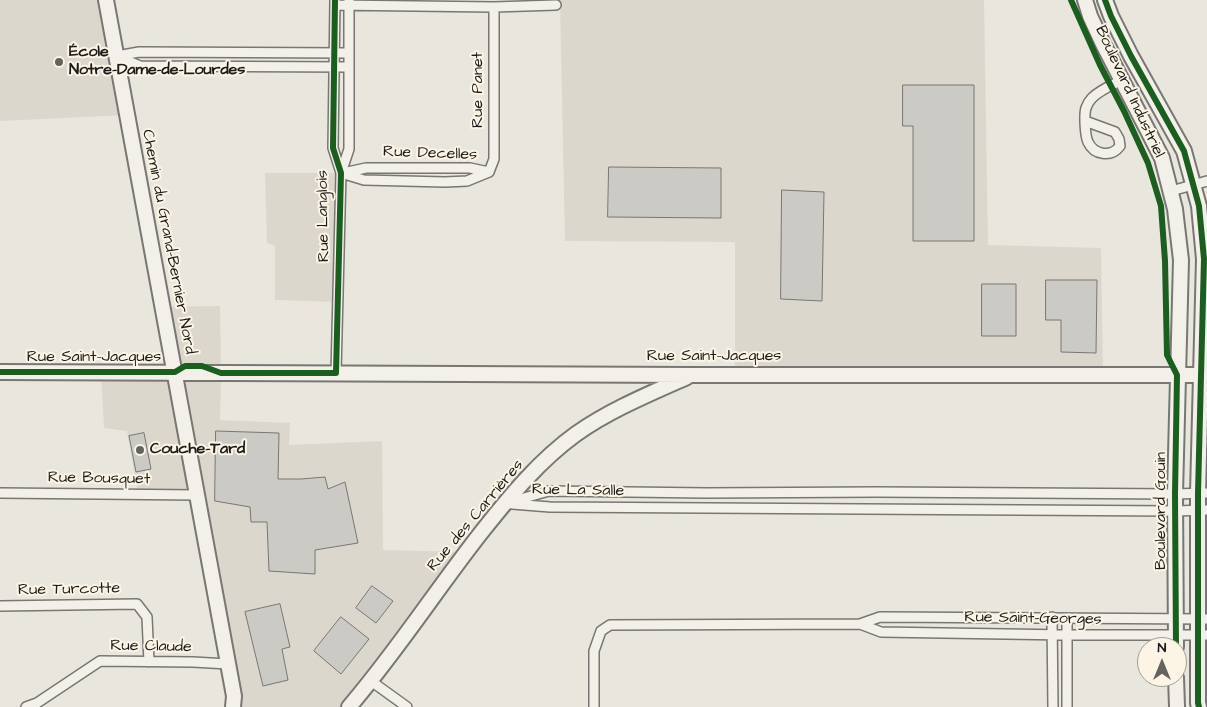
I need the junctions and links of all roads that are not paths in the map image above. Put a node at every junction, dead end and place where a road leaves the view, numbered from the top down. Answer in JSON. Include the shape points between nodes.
{"nodes":[{"id":1,"x":106,"y":0,"type":"edge"},
{"id":2,"x":1085,"y":0,"type":"edge"},
{"id":3,"x":1105,"y":0,"type":"edge"},
{"id":4,"x":335,"y":2,"type":"edge"},
{"id":5,"x":349,"y":2,"type":"edge"},
{"id":6,"x":556,"y":5,"type":"dead end"},
{"id":7,"x":494,"y":7,"type":"junction"},
{"id":8,"x":334,"y":53,"type":"junction"},
{"id":9,"x":349,"y":53,"type":"junction"},
{"id":10,"x":116,"y":56,"type":"junction"},
{"id":11,"x":334,"y":67,"type":"junction"},
{"id":12,"x":349,"y":67,"type":"junction"},
{"id":13,"x":1122,"y":80,"type":"junction"},
{"id":14,"x":1085,"y":122,"type":"dead end"},
{"id":15,"x":489,"y":172,"type":"junction"},
{"id":16,"x":341,"y":173,"type":"junction"},
{"id":17,"x":1207,"y":181,"type":"edge"},
{"id":18,"x":1193,"y":184,"type":"junction"},
{"id":19,"x":1171,"y":191,"type":"junction"},
{"id":20,"x":0,"y":372,"type":"edge"},
{"id":21,"x":175,"y":372,"type":"junction"},
{"id":22,"x":336,"y":373,"type":"junction"},
{"id":23,"x":692,"y":375,"type":"junction"},
{"id":24,"x":1177,"y":375,"type":"junction"},
{"id":25,"x":1204,"y":375,"type":"edge"},
{"id":26,"x":877,"y":492,"type":"junction"},
{"id":27,"x":1042,"y":492,"type":"junction"},
{"id":28,"x":0,"y":493,"type":"edge"},
{"id":29,"x":707,"y":493,"type":"junction"},
{"id":30,"x":1202,"y":493,"type":"edge"},
{"id":31,"x":1175,"y":494,"type":"junction"},
{"id":32,"x":197,"y":495,"type":"junction"},
{"id":33,"x":504,"y":504,"type":"junction"},
{"id":34,"x":706,"y":507,"type":"junction"},
{"id":35,"x":876,"y":509,"type":"junction"},
{"id":36,"x":1042,"y":510,"type":"junction"},
{"id":37,"x":1202,"y":510,"type":"edge"},
{"id":38,"x":1175,"y":511,"type":"junction"},
{"id":39,"x":0,"y":606,"type":"edge"},
{"id":40,"x":1052,"y":617,"type":"junction"},
{"id":41,"x":1067,"y":618,"type":"junction"},
{"id":42,"x":1176,"y":619,"type":"junction"},
{"id":43,"x":1202,"y":619,"type":"edge"},
{"id":44,"x":860,"y":624,"type":"junction"},
{"id":45,"x":1051,"y":634,"type":"junction"},
{"id":46,"x":1067,"y":635,"type":"junction"},
{"id":47,"x":1202,"y":635,"type":"edge"},
{"id":48,"x":1176,"y":637,"type":"edge"},
{"id":49,"x":1187,"y":638,"type":"edge"},
{"id":50,"x":1137,"y":639,"type":"edge"},
{"id":51,"x":149,"y":662,"type":"junction"},
{"id":52,"x":228,"y":664,"type":"junction"},
{"id":53,"x":371,"y":681,"type":"junction"},
{"id":54,"x":1176,"y":687,"type":"edge"},
{"id":55,"x":236,"y":703,"type":"edge"},
{"id":56,"x":26,"y":707,"type":"edge"},
{"id":57,"x":349,"y":707,"type":"edge"},
{"id":58,"x":407,"y":707,"type":"edge"},
{"id":59,"x":594,"y":707,"type":"edge"},
{"id":60,"x":1053,"y":707,"type":"edge"},
{"id":61,"x":1066,"y":707,"type":"edge"},
{"id":62,"x":1176,"y":707,"type":"edge"},
{"id":63,"x":1199,"y":707,"type":"edge"}],
"edges":[{"from":1,"to":10,"type":"street","name":"Chemin du Grand-Bernier Nord"},
{"from":2,"to":13,"type":"street","name":"Boulevard Industriel"},
{"from":3,"to":18,"type":"street","name":"Boulevard Industriel","via":[[1131,56],[1184,151]]},
{"from":4,"to":5,"type":"street"},
{"from":4,"to":8,"type":"street","name":"Rue Langlois"},
{"from":5,"to":7,"type":"street"},
{"from":5,"to":9,"type":"street","name":"Rue Langlois"},
{"from":6,"to":7,"type":"street"},
{"from":7,"to":15,"type":"street","name":"Rue Panet","via":[[494,159]]},
{"from":8,"to":9,"type":"street"},
{"from":8,"to":10,"type":"street","via":[[139,52]]},
{"from":8,"to":11,"type":"street","name":"Rue Langlois"},
{"from":9,"to":12,"type":"street","name":"Rue Langlois"},
{"from":10,"to":11,"type":"street","via":[[140,66]]},
{"from":10,"to":21,"type":"street","name":"Chemin du Grand-Bernier Nord"},
{"from":11,"to":12,"type":"street"},
{"from":11,"to":16,"type":"street","name":"Rue Langlois","via":[[333,148]]},
{"from":12,"to":16,"type":"street","name":"Rue Langlois","via":[[349,148]]},
{"from":13,"to":14,"type":"street","via":[[1092,98],[1086,108]]},
{"from":13,"to":19,"type":"street","name":"Boulevard Industriel","via":[[1162,158]]},
{"from":15,"to":16,"type":"street","name":"Rue Decelles","via":[[470,168],[366,168]]},
{"from":15,"to":16,"type":"street","name":"Rue Decelles","via":[[467,181],[445,182],[364,180]]},
{"from":16,"to":22,"type":"street","name":"Rue Langlois"},
{"from":17,"to":18,"type":"street"},
{"from":18,"to":19,"type":"street"},
{"from":18,"to":25,"type":"street","name":"Boulevard Industriel","via":[[1199,206],[1204,259]]},
{"from":19,"to":24,"type":"street","name":"Boulevard Industriel","via":[[1180,260]]},
{"from":20,"to":21,"type":"street","name":"Rue Saint-Jacques"},
{"from":21,"to":22,"type":"street","name":"Rue Saint-Jacques"},
{"from":21,"to":32,"type":"street","name":"Chemin du Grand-Bernier Nord"},
{"from":22,"to":23,"type":"street","name":"Rue Saint-Jacques"},
{"from":23,"to":24,"type":"street","name":"Rue Saint-Jacques"},
{"from":23,"to":33,"type":"street","name":"Rue des Carrières","via":[[630,402],[577,434],[550,456]]},
{"from":24,"to":25,"type":"street","name":"Rue Saint-Jacques"},
{"from":24,"to":31,"type":"street","name":"Boulevard Gouin"},
{"from":25,"to":30,"type":"street"},
{"from":26,"to":27,"type":"street","name":"Rue La Salle"},
{"from":26,"to":29,"type":"street","name":"Rue La Salle"},
{"from":26,"to":35,"type":"street"},
{"from":27,"to":31,"type":"street","name":"Rue La Salle"},
{"from":27,"to":36,"type":"street"},
{"from":28,"to":32,"type":"street","name":"Rue Bousquet"},
{"from":29,"to":33,"type":"street","name":"Rue La Salle","via":[[549,491]]},
{"from":29,"to":34,"type":"street"},
{"from":30,"to":31,"type":"street","name":"Rue La Salle"},
{"from":30,"to":37,"type":"street"},
{"from":31,"to":38,"type":"street","name":"Boulevard Gouin"},
{"from":32,"to":52,"type":"street","name":"Chemin du Grand-Bernier Nord"},
{"from":33,"to":34,"type":"street","name":"Rue La Salle"},
{"from":33,"to":53,"type":"street","name":"Rue des Carrières","via":[[458,561]]},
{"from":34,"to":35,"type":"street","name":"Rue La Salle"},
{"from":35,"to":36,"type":"street","name":"Rue La Salle"},
{"from":36,"to":38,"type":"street","name":"Rue La Salle"},
{"from":37,"to":38,"type":"street","name":"Rue La Salle"},
{"from":37,"to":43,"type":"street"},
{"from":38,"to":42,"type":"street","name":"Boulevard Gouin"},
{"from":39,"to":51,"type":"street","name":"Rue Turcotte","via":[[137,604],[147,617]]},
{"from":40,"to":41,"type":"street","name":"Rue Saint-Georges"},
{"from":40,"to":44,"type":"street","name":"Rue Saint-Georges","via":[[880,617]]},
{"from":40,"to":45,"type":"street"},
{"from":41,"to":42,"type":"street","name":"Rue Saint-Georges"},
{"from":41,"to":46,"type":"street"},
{"from":42,"to":43,"type":"street","name":"Rue Saint-Georges"},
{"from":42,"to":48,"type":"street","name":"Boulevard Gouin"},
{"from":43,"to":47,"type":"street"},
{"from":44,"to":45,"type":"street","name":"Rue Saint-Georges","via":[[881,632]]},
{"from":44,"to":59,"type":"street","name":"Rue Saint-Georges","via":[[610,625],[601,631],[594,651]]},
{"from":45,"to":46,"type":"street","name":"Rue Saint-Georges"},
{"from":45,"to":60,"type":"street"},
{"from":46,"to":50,"type":"street","name":"Rue Saint-Georges"},
{"from":46,"to":61,"type":"street"},
{"from":47,"to":49,"type":"street","name":"Rue Saint-Georges"},
{"from":47,"to":63,"type":"street"},
{"from":51,"to":52,"type":"street","name":"Rue Claude"},
{"from":51,"to":56,"type":"street","name":"Rue Claude","via":[[100,661]]},
{"from":52,"to":55,"type":"street","name":"Chemin du Grand-Bernier Nord"},
{"from":53,"to":57,"type":"street","name":"Rue des Carrières"},
{"from":53,"to":58,"type":"street"},
{"from":54,"to":62,"type":"street"}]}
